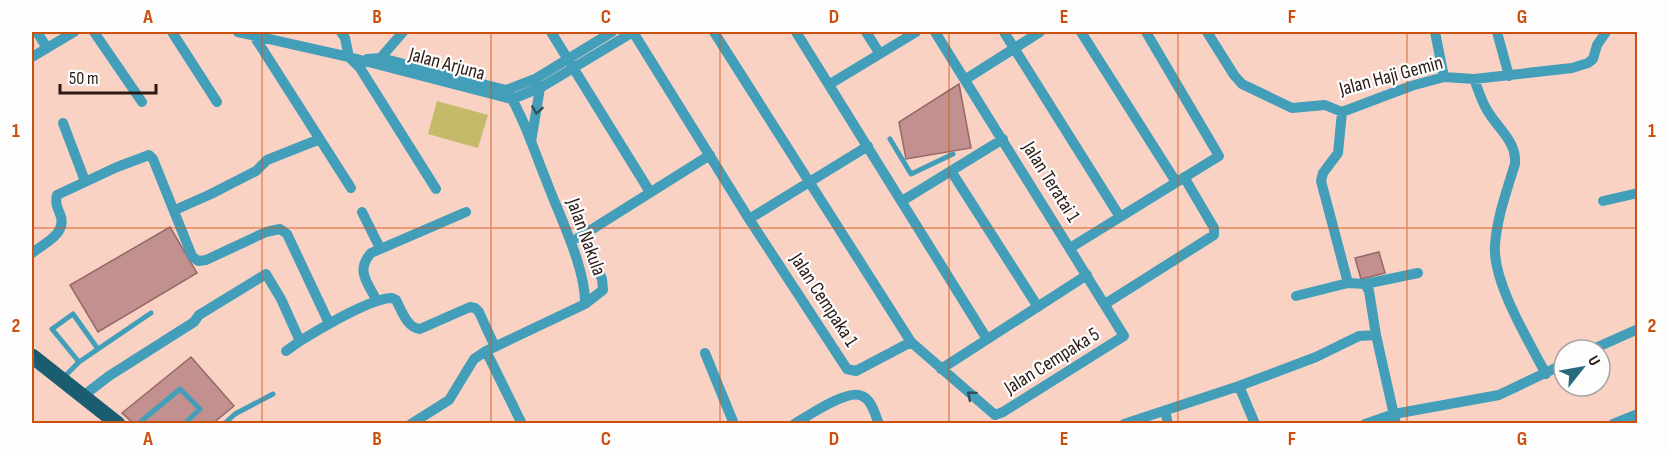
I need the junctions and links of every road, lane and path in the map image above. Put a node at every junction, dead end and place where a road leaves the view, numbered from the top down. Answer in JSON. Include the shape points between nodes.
{"nodes":[{"id":1,"x":37,"y":32,"type":"edge"},
{"id":2,"x":74,"y":32,"type":"edge"},
{"id":3,"x":94,"y":32,"type":"edge"},
{"id":4,"x":172,"y":32,"type":"edge"},
{"id":5,"x":238,"y":32,"type":"edge"},
{"id":6,"x":341,"y":32,"type":"edge"},
{"id":7,"x":403,"y":32,"type":"edge"},
{"id":8,"x":551,"y":32,"type":"edge"},
{"id":9,"x":612,"y":32,"type":"edge"},
{"id":10,"x":633,"y":32,"type":"edge"},
{"id":11,"x":714,"y":32,"type":"edge"},
{"id":12,"x":796,"y":32,"type":"edge"},
{"id":13,"x":866,"y":32,"type":"edge"},
{"id":14,"x":916,"y":32,"type":"edge"},
{"id":15,"x":935,"y":32,"type":"edge"},
{"id":16,"x":1004,"y":32,"type":"edge"},
{"id":17,"x":1040,"y":32,"type":"edge"},
{"id":18,"x":1081,"y":32,"type":"edge"},
{"id":19,"x":1146,"y":32,"type":"edge"},
{"id":20,"x":1207,"y":32,"type":"edge"},
{"id":21,"x":1435,"y":32,"type":"edge"},
{"id":22,"x":1497,"y":32,"type":"edge"},
{"id":23,"x":1606,"y":32,"type":"edge"},
{"id":24,"x":254,"y":36,"type":"junction"},
{"id":25,"x":47,"y":48,"type":"junction"},
{"id":26,"x":1014,"y":48,"type":"junction"},
{"id":27,"x":880,"y":54,"type":"junction"},
{"id":28,"x":32,"y":57,"type":"edge"},
{"id":29,"x":349,"y":57,"type":"junction"},
{"id":30,"x":379,"y":61,"type":"junction"},
{"id":31,"x":571,"y":63,"type":"junction"},
{"id":32,"x":1509,"y":76,"type":"junction"},
{"id":33,"x":1444,"y":77,"type":"junction"},
{"id":34,"x":966,"y":79,"type":"junction"},
{"id":35,"x":1473,"y":79,"type":"junction"},
{"id":36,"x":538,"y":83,"type":"junction"},
{"id":37,"x":830,"y":84,"type":"junction"},
{"id":38,"x":509,"y":95,"type":"junction"},
{"id":39,"x":142,"y":102,"type":"dead end"},
{"id":40,"x":217,"y":102,"type":"dead end"},
{"id":41,"x":1341,"y":112,"type":"junction"},
{"id":42,"x":63,"y":123,"type":"dead end"},
{"id":43,"x":320,"y":139,"type":"junction"},
{"id":44,"x":890,"y":139,"type":"dead end"},
{"id":45,"x":1003,"y":139,"type":"junction"},
{"id":46,"x":531,"y":142,"type":"junction"},
{"id":47,"x":868,"y":146,"type":"junction"},
{"id":48,"x":953,"y":154,"type":"dead end"},
{"id":49,"x":710,"y":155,"type":"junction"},
{"id":50,"x":932,"y":165,"type":"junction"},
{"id":51,"x":951,"y":171,"type":"junction"},
{"id":52,"x":940,"y":178,"type":"junction"},
{"id":53,"x":1180,"y":180,"type":"junction"},
{"id":54,"x":85,"y":181,"type":"junction"},
{"id":55,"x":810,"y":182,"type":"junction"},
{"id":56,"x":351,"y":188,"type":"dead end"},
{"id":57,"x":436,"y":189,"type":"dead end"},
{"id":58,"x":650,"y":192,"type":"junction"},
{"id":59,"x":1638,"y":193,"type":"edge"},
{"id":60,"x":902,"y":201,"type":"junction"},
{"id":61,"x":1603,"y":201,"type":"dead end"},
{"id":62,"x":175,"y":210,"type":"junction"},
{"id":63,"x":362,"y":212,"type":"dead end"},
{"id":64,"x":466,"y":212,"type":"dead end"},
{"id":65,"x":1120,"y":217,"type":"junction"},
{"id":66,"x":749,"y":219,"type":"junction"},
{"id":67,"x":583,"y":236,"type":"junction"},
{"id":68,"x":570,"y":243,"type":"junction"},
{"id":69,"x":380,"y":248,"type":"junction"},
{"id":70,"x":1070,"y":248,"type":"junction"},
{"id":71,"x":32,"y":253,"type":"edge"},
{"id":72,"x":1418,"y":273,"type":"dead end"},
{"id":73,"x":1087,"y":275,"type":"junction"},
{"id":74,"x":1348,"y":283,"type":"junction"},
{"id":75,"x":1365,"y":284,"type":"junction"},
{"id":76,"x":1296,"y":297,"type":"dead end"},
{"id":77,"x":377,"y":301,"type":"junction"},
{"id":78,"x":585,"y":304,"type":"junction"},
{"id":79,"x":1105,"y":304,"type":"junction"},
{"id":80,"x":1038,"y":307,"type":"junction"},
{"id":81,"x":151,"y":313,"type":"dead end"},
{"id":82,"x":329,"y":323,"type":"junction"},
{"id":83,"x":1638,"y":329,"type":"edge"},
{"id":84,"x":1376,"y":335,"type":"junction"},
{"id":85,"x":987,"y":339,"type":"junction"},
{"id":86,"x":300,"y":341,"type":"junction"},
{"id":87,"x":1612,"y":341,"type":"edge"},
{"id":88,"x":911,"y":342,"type":"junction"},
{"id":89,"x":98,"y":349,"type":"junction"},
{"id":90,"x":490,"y":349,"type":"junction"},
{"id":91,"x":286,"y":351,"type":"dead end"},
{"id":92,"x":705,"y":353,"type":"dead end"},
{"id":93,"x":32,"y":356,"type":"edge"},
{"id":94,"x":79,"y":362,"type":"junction"},
{"id":95,"x":941,"y":369,"type":"junction"},
{"id":96,"x":1552,"y":371,"type":"edge"},
{"id":97,"x":1546,"y":374,"type":"junction"},
{"id":98,"x":62,"y":380,"type":"junction"},
{"id":99,"x":1239,"y":387,"type":"junction"},
{"id":100,"x":273,"y":393,"type":"dead end"},
{"id":101,"x":82,"y":396,"type":"junction"},
{"id":102,"x":1165,"y":411,"type":"junction"},
{"id":103,"x":1638,"y":414,"type":"edge"},
{"id":104,"x":993,"y":419,"type":"edge"},
{"id":105,"x":1395,"y":419,"type":"edge"},
{"id":106,"x":118,"y":423,"type":"edge"},
{"id":107,"x":138,"y":423,"type":"edge"},
{"id":108,"x":184,"y":423,"type":"edge"},
{"id":109,"x":224,"y":423,"type":"edge"},
{"id":110,"x":411,"y":423,"type":"edge"},
{"id":111,"x":522,"y":423,"type":"edge"},
{"id":112,"x":734,"y":423,"type":"edge"},
{"id":113,"x":794,"y":423,"type":"edge"},
{"id":114,"x":879,"y":423,"type":"edge"},
{"id":115,"x":1125,"y":423,"type":"edge"},
{"id":116,"x":1168,"y":423,"type":"edge"},
{"id":117,"x":1255,"y":423,"type":"edge"},
{"id":118,"x":1365,"y":423,"type":"edge"},
{"id":119,"x":1613,"y":423,"type":"edge"}],
"edges":[{"from":1,"to":25,"type":"street"},
{"from":2,"to":25,"type":"street"},
{"from":3,"to":39,"type":"street"},
{"from":4,"to":40,"type":"street"},
{"from":5,"to":24,"type":"street","name":"Jalan Arjuna"},
{"from":6,"to":29,"type":"street"},
{"from":7,"to":30,"type":"street"},
{"from":8,"to":31,"type":"street"},
{"from":9,"to":31,"type":"street","name":"Jalan Arjuna"},
{"from":10,"to":31,"type":"street","name":"Jalan Arjuna"},
{"from":10,"to":49,"type":"street","name":"Jalan Cempaka 1"},
{"from":11,"to":55,"type":"street"},
{"from":12,"to":37,"type":"street"},
{"from":13,"to":27,"type":"street"},
{"from":14,"to":27,"type":"street"},
{"from":15,"to":34,"type":"street","name":"Jalan Teratai 1"},
{"from":16,"to":26,"type":"street"},
{"from":17,"to":26,"type":"street"},
{"from":18,"to":53,"type":"street"},
{"from":19,"to":53,"type":"street","via":[[1219,156]]},
{"from":20,"to":41,"type":"street","name":"Jalan Haji Gemin","via":[[1242,84],[1292,108],[1325,105]]},
{"from":21,"to":33,"type":"street"},
{"from":22,"to":32,"type":"street"},
{"from":23,"to":32,"type":"street","name":"Jalan Haji Gemin","via":[[1588,63]]},
{"from":24,"to":29,"type":"street","name":"Jalan Arjuna"},
{"from":24,"to":43,"type":"street"},
{"from":25,"to":28,"type":"street"},
{"from":26,"to":34,"type":"street"},
{"from":26,"to":65,"type":"street"},
{"from":27,"to":37,"type":"street"},
{"from":29,"to":30,"type":"street","name":"Jalan Arjuna"},
{"from":29,"to":57,"type":"street","via":[[360,68]]},
{"from":30,"to":38,"type":"street","name":"Jalan Arjuna"},
{"from":31,"to":36,"type":"street","name":"Jalan Arjuna"},
{"from":31,"to":58,"type":"street"},
{"from":32,"to":35,"type":"street","name":"Jalan Haji Gemin"},
{"from":33,"to":35,"type":"street","name":"Jalan Haji Gemin"},
{"from":33,"to":41,"type":"street","name":"Jalan Haji Gemin"},
{"from":34,"to":45,"type":"street","name":"Jalan Teratai 1"},
{"from":35,"to":97,"type":"street","via":[[1516,156],[1494,248],[1501,281]]},
{"from":36,"to":38,"type":"street","name":"Jalan Arjuna"},
{"from":36,"to":46,"type":"street","one_way":true},
{"from":37,"to":47,"type":"street"},
{"from":38,"to":46,"type":"street","name":"Jalan Nakula"},
{"from":41,"to":74,"type":"street","via":[[1338,153],[1322,181]]},
{"from":42,"to":54,"type":"street"},
{"from":43,"to":56,"type":"street"},
{"from":43,"to":62,"type":"street","via":[[267,160],[256,171]]},
{"from":44,"to":50,"type":"lane","via":[[912,174]]},
{"from":45,"to":51,"type":"street"},
{"from":45,"to":70,"type":"street","name":"Jalan Teratai 1"},
{"from":46,"to":68,"type":"street","name":"Jalan Nakula"},
{"from":47,"to":55,"type":"street"},
{"from":47,"to":60,"type":"street"},
{"from":48,"to":50,"type":"lane"},
{"from":49,"to":58,"type":"street"},
{"from":49,"to":66,"type":"street","name":"Jalan Cempaka 1"},
{"from":50,"to":52,"type":"lane"},
{"from":51,"to":52,"type":"street"},
{"from":51,"to":80,"type":"street"},
{"from":52,"to":60,"type":"street"},
{"from":53,"to":65,"type":"street"},
{"from":53,"to":79,"type":"street","via":[[1214,228],[1214,235]]},
{"from":54,"to":62,"type":"street","via":[[149,155]]},
{"from":54,"to":71,"type":"street","via":[[57,195],[55,201],[62,219],[59,233]]},
{"from":55,"to":66,"type":"street"},
{"from":55,"to":88,"type":"street"},
{"from":58,"to":67,"type":"street"},
{"from":59,"to":61,"type":"street"},
{"from":60,"to":85,"type":"street"},
{"from":62,"to":82,"type":"street","via":[[192,256],[198,261],[266,232],[280,229],[287,234]]},
{"from":63,"to":69,"type":"street"},
{"from":64,"to":69,"type":"street"},
{"from":65,"to":70,"type":"street"},
{"from":66,"to":88,"type":"street","name":"Jalan Cempaka 1","via":[[847,369],[856,371]]},
{"from":67,"to":68,"type":"street"},
{"from":67,"to":78,"type":"street","name":"Jalan Nakula","via":[[603,290]]},
{"from":68,"to":78,"type":"street","name":"Jalan Nakula","via":[[586,287]]},
{"from":69,"to":77,"type":"street","via":[[370,253],[362,266]]},
{"from":70,"to":73,"type":"street","name":"Jalan Teratai 1"},
{"from":72,"to":75,"type":"street"},
{"from":73,"to":79,"type":"street","name":"Jalan Teratai 1"},
{"from":73,"to":80,"type":"street"},
{"from":74,"to":75,"type":"street"},
{"from":74,"to":76,"type":"street"},
{"from":75,"to":84,"type":"street"},
{"from":77,"to":82,"type":"street"},
{"from":77,"to":90,"type":"street","via":[[396,300],[415,329],[475,308]]},
{"from":78,"to":90,"type":"street"},
{"from":79,"to":104,"type":"street","name":"Jalan Cempaka 5","via":[[1124,336]]},
{"from":80,"to":85,"type":"street"},
{"from":81,"to":89,"type":"lane"},
{"from":82,"to":86,"type":"street"},
{"from":83,"to":87,"type":"street"},
{"from":84,"to":99,"type":"street","via":[[1359,336]]},
{"from":84,"to":105,"type":"street"},
{"from":85,"to":95,"type":"street"},
{"from":86,"to":91,"type":"street"},
{"from":86,"to":101,"type":"street","via":[[266,274]]},
{"from":88,"to":95,"type":"street"},
{"from":89,"to":94,"type":"lane"},
{"from":89,"to":94,"type":"lane","via":[[73,314],[52,329]]},
{"from":90,"to":110,"type":"street","via":[[474,359],[449,400]]},
{"from":90,"to":111,"type":"street"},
{"from":92,"to":112,"type":"street"},
{"from":93,"to":98,"type":"main road"},
{"from":94,"to":98,"type":"lane"},
{"from":104,"to":95,"type":"street","name":"Jalan Cempaka 5","one_way":true},
{"from":96,"to":97,"type":"street"},
{"from":97,"to":105,"type":"street","via":[[1498,394]]},
{"from":98,"to":101,"type":"main road"},
{"from":99,"to":102,"type":"street"},
{"from":99,"to":117,"type":"street"},
{"from":100,"to":109,"type":"lane"},
{"from":101,"to":106,"type":"main road"},
{"from":102,"to":115,"type":"street"},
{"from":102,"to":116,"type":"street"},
{"from":103,"to":119,"type":"street"},
{"from":105,"to":118,"type":"street"},
{"from":107,"to":108,"type":"lane","via":[[180,390],[200,409]]},
{"from":113,"to":114,"type":"street","via":[[852,394],[869,402]]}]}
